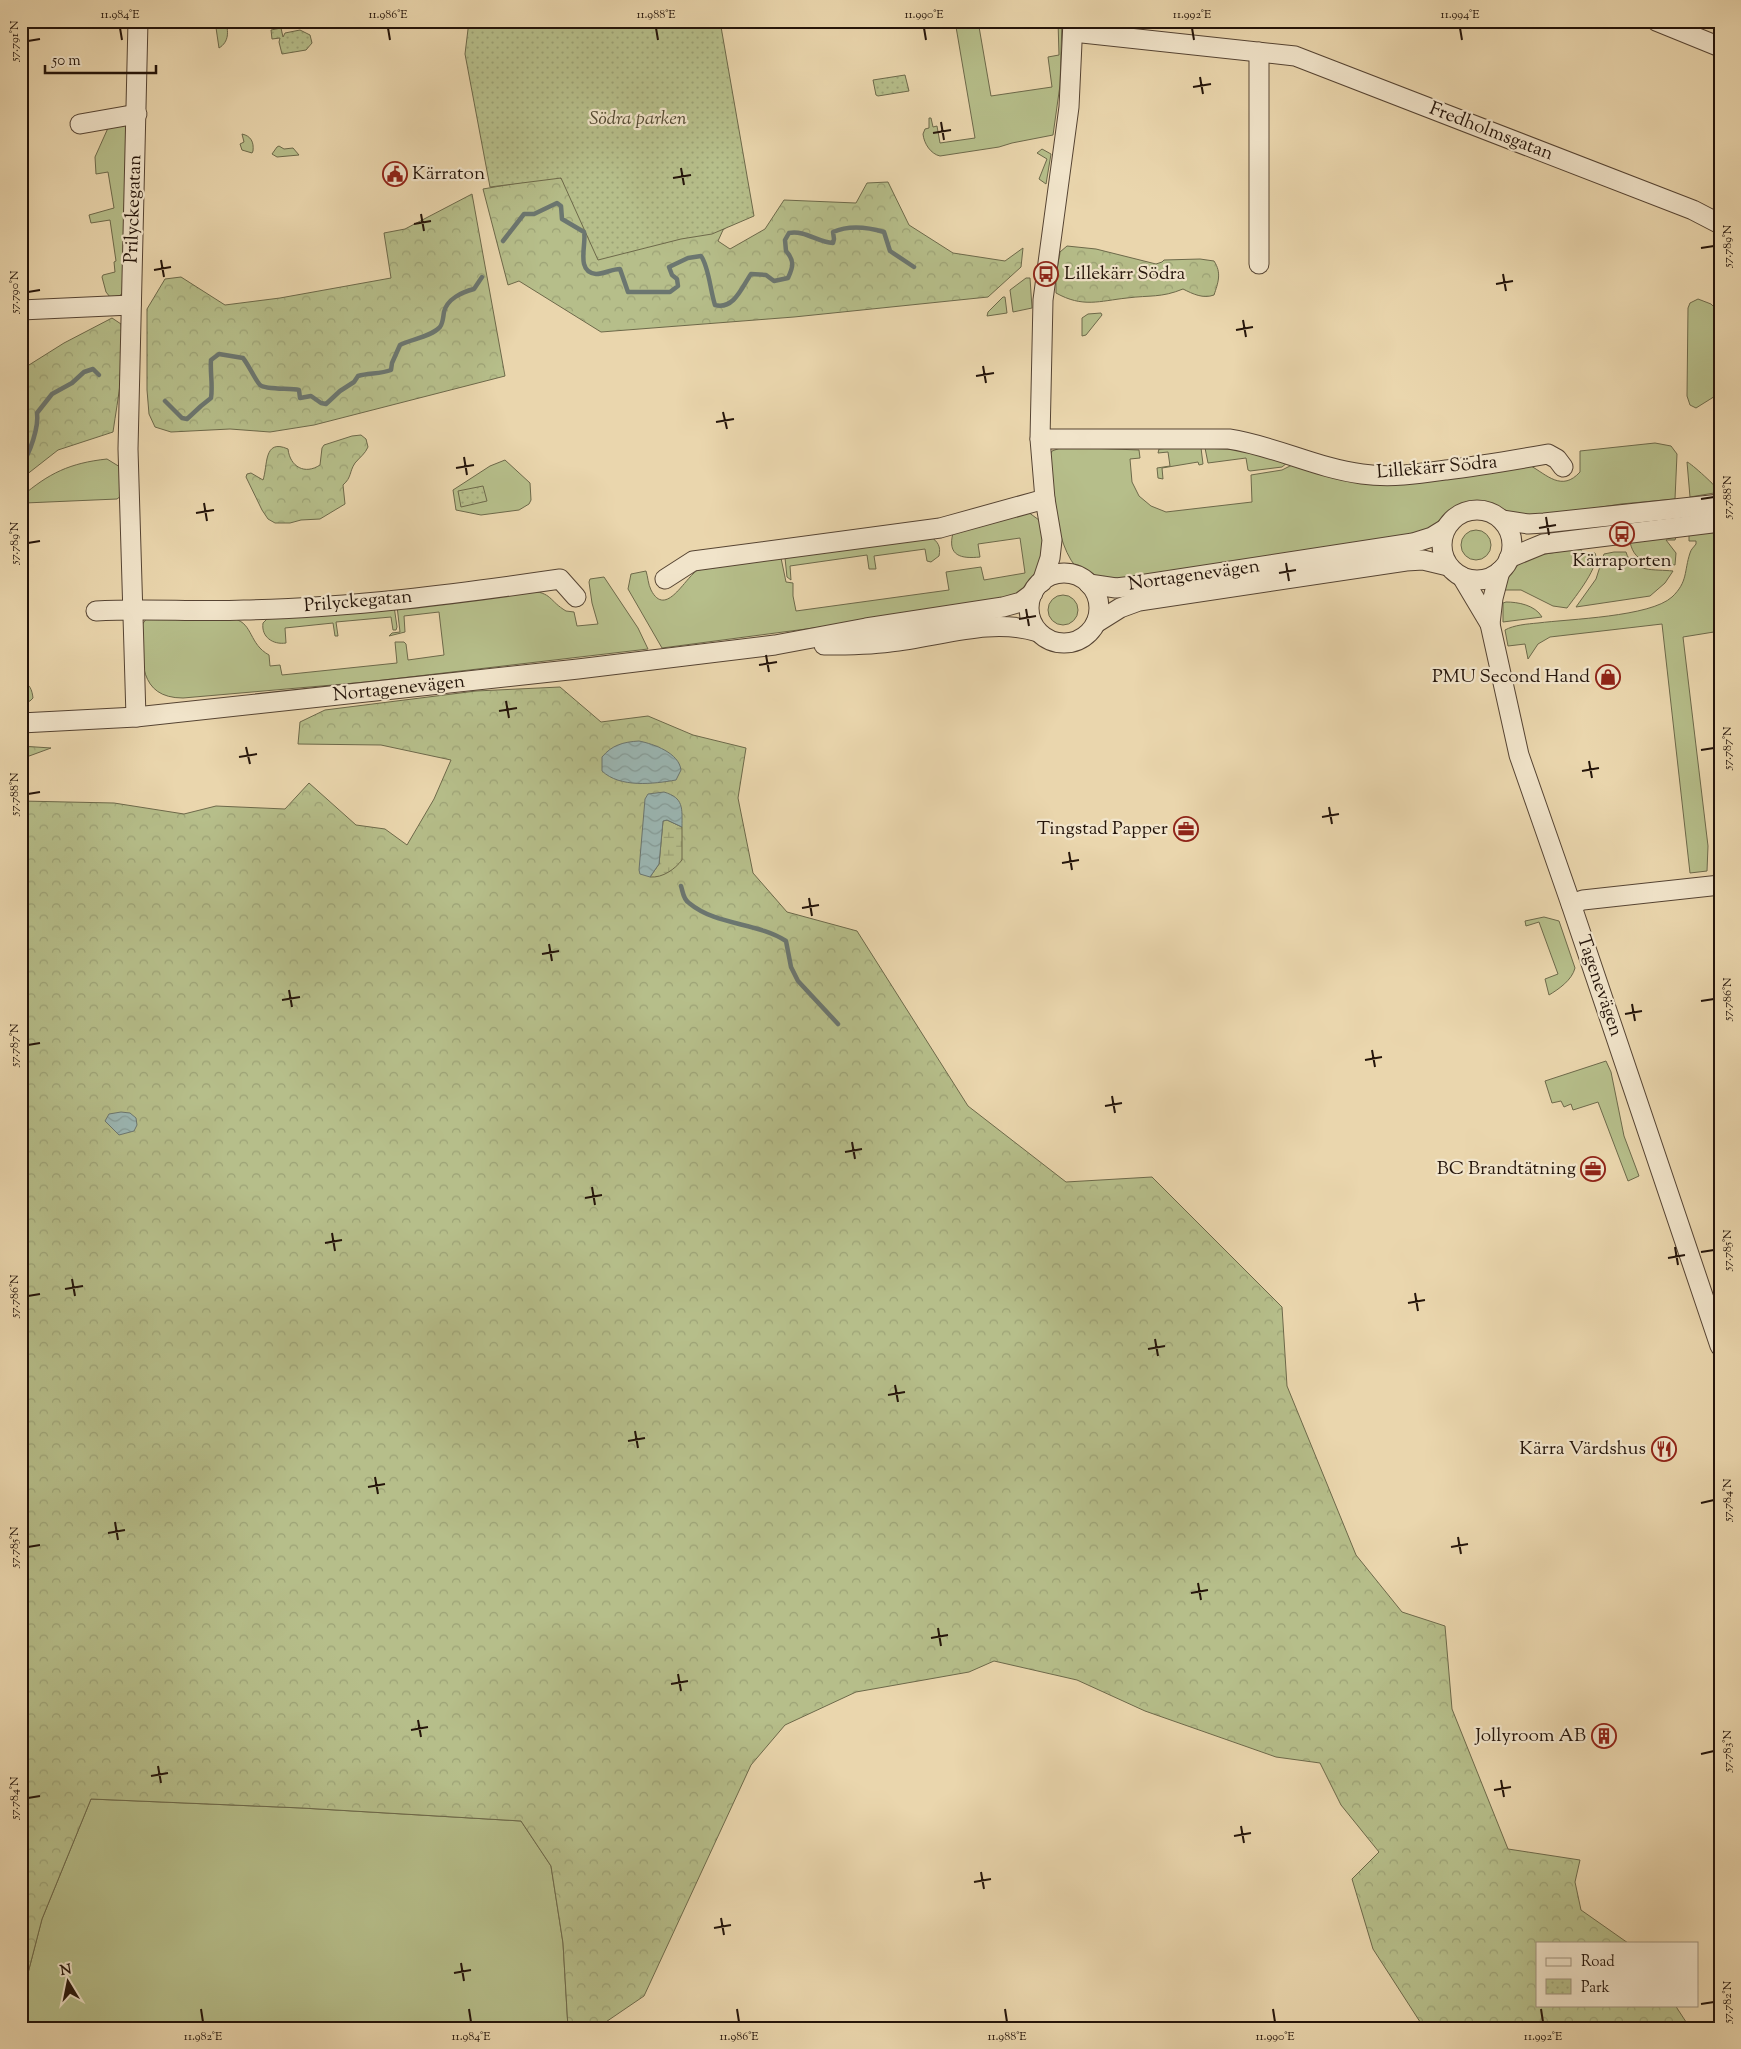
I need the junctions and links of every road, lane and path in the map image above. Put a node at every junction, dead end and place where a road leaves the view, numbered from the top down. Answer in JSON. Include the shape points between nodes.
{"nodes":[{"id":1,"x":138,"y":21,"type":"edge"},
{"id":2,"x":1656,"y":21,"type":"edge"},
{"id":3,"x":1073,"y":27,"type":"edge"},
{"id":4,"x":1720,"y":47,"type":"edge"},
{"id":5,"x":1259,"y":52,"type":"junction"},
{"id":6,"x":137,"y":114,"type":"junction"},
{"id":7,"x":80,"y":124,"type":"dead end"},
{"id":8,"x":1720,"y":224,"type":"edge"},
{"id":9,"x":1260,"y":264,"type":"dead end"},
{"id":10,"x":131,"y":305,"type":"junction"},
{"id":11,"x":21,"y":310,"type":"edge"},
{"id":12,"x":1040,"y":439,"type":"junction"},
{"id":13,"x":1563,"y":467,"type":"dead end"},
{"id":14,"x":1045,"y":499,"type":"junction"},
{"id":15,"x":1720,"y":504,"type":"edge"},
{"id":16,"x":1502,"y":520,"type":"junction"},
{"id":17,"x":1720,"y":522,"type":"edge"},
{"id":18,"x":1445,"y":529,"type":"junction"},
{"id":19,"x":1052,"y":540,"type":"junction"},
{"id":20,"x":1505,"y":565,"type":"junction"},
{"id":21,"x":1455,"y":571,"type":"junction"},
{"id":22,"x":665,"y":579,"type":"dead end"},
{"id":23,"x":1083,"y":580,"type":"junction"},
{"id":24,"x":1038,"y":588,"type":"junction"},
{"id":25,"x":576,"y":597,"type":"dead end"},
{"id":26,"x":132,"y":609,"type":"junction"},
{"id":27,"x":96,"y":611,"type":"dead end"},
{"id":28,"x":1096,"y":623,"type":"junction"},
{"id":29,"x":1490,"y":624,"type":"junction"},
{"id":30,"x":1038,"y":632,"type":"junction"},
{"id":31,"x":775,"y":645,"type":"junction"},
{"id":32,"x":136,"y":717,"type":"junction"},
{"id":33,"x":21,"y":723,"type":"edge"},
{"id":34,"x":1720,"y":884,"type":"edge"},
{"id":35,"x":1571,"y":904,"type":"junction"},
{"id":36,"x":1720,"y":1346,"type":"edge"}],
"edges":[{"from":1,"to":6,"type":"street","name":"Prilyckegatan"},
{"from":2,"to":4,"type":"street"},
{"from":3,"to":5,"type":"street","name":"Fredholmsgatan"},
{"from":3,"to":12,"type":"street","via":[[1069,107],[1043,300]]},
{"from":5,"to":8,"type":"street","name":"Fredholmsgatan","via":[[1300,58],[1693,210]]},
{"from":5,"to":9,"type":"street"},
{"from":6,"to":7,"type":"street"},
{"from":6,"to":10,"type":"street","name":"Prilyckegatan"},
{"from":10,"to":11,"type":"street"},
{"from":10,"to":26,"type":"street","name":"Prilyckegatan","via":[[128,449]]},
{"from":12,"to":13,"type":"street","name":"Lillekärr Södra","via":[[1229,439],[1250,442],[1341,470],[1387,476],[1480,466],[1548,454]]},
{"from":12,"to":14,"type":"street"},
{"from":14,"to":19,"type":"street"},
{"from":14,"to":22,"type":"street","via":[[940,528],[694,560]]},
{"from":15,"to":16,"type":"street","name":"Nortagenevägen","via":[[1544,523]]},
{"from":16,"to":18,"type":"street","name":"Nortagenevägen","via":[[1488,511],[1471,510],[1456,516]]},
{"from":16,"to":20,"type":"street","via":[[1512,538],[1512,548]]},
{"from":17,"to":20,"type":"street","name":"Nortagenevägen","via":[[1543,544]]},
{"from":18,"to":21,"type":"street","via":[[1441,548]]},
{"from":18,"to":23,"type":"street","name":"Nortagenevägen","via":[[1413,543],[1133,586],[1116,588]]},
{"from":19,"to":23,"type":"street","via":[[1061,558]]},
{"from":19,"to":24,"type":"street","via":[[1050,558]]},
{"from":20,"to":21,"type":"street","name":"Nortagenevägen","via":[[1492,577],[1482,580]]},
{"from":20,"to":29,"type":"street","name":"Tagenevägen","via":[[1493,598]]},
{"from":21,"to":28,"type":"street","name":"Nortagenevägen","via":[[1422,560],[1406,561],[1139,601]]},
{"from":21,"to":29,"type":"street","name":"Tagenevägen"},
{"from":23,"to":24,"type":"street","name":"Nortagenevägen","via":[[1059,574]]},
{"from":23,"to":28,"type":"street","via":[[1095,592],[1099,613]]},
{"from":24,"to":30,"type":"street","via":[[1030,613]]},
{"from":24,"to":31,"type":"street","name":"Nortagenevägen","via":[[1021,602],[1003,607]]},
{"from":25,"to":26,"type":"street","name":"Prilyckegatan","via":[[560,579],[352,604],[243,610]]},
{"from":26,"to":27,"type":"street","name":"Prilyckegatan"},
{"from":26,"to":32,"type":"street","name":"Prilyckegatan"},
{"from":28,"to":30,"type":"street","name":"Nortagenevägen","via":[[1085,636],[1070,643],[1053,641]]},
{"from":29,"to":35,"type":"street","name":"Tagenevägen","via":[[1519,756]]},
{"from":30,"to":31,"type":"street","name":"Nortagenevägen","via":[[1004,626],[890,642]]},
{"from":31,"to":32,"type":"street","name":"Nortagenevägen"},
{"from":32,"to":33,"type":"street","name":"Nortagenevägen"},
{"from":34,"to":35,"type":"street"},
{"from":35,"to":36,"type":"street","name":"Tagenevägen"}]}
